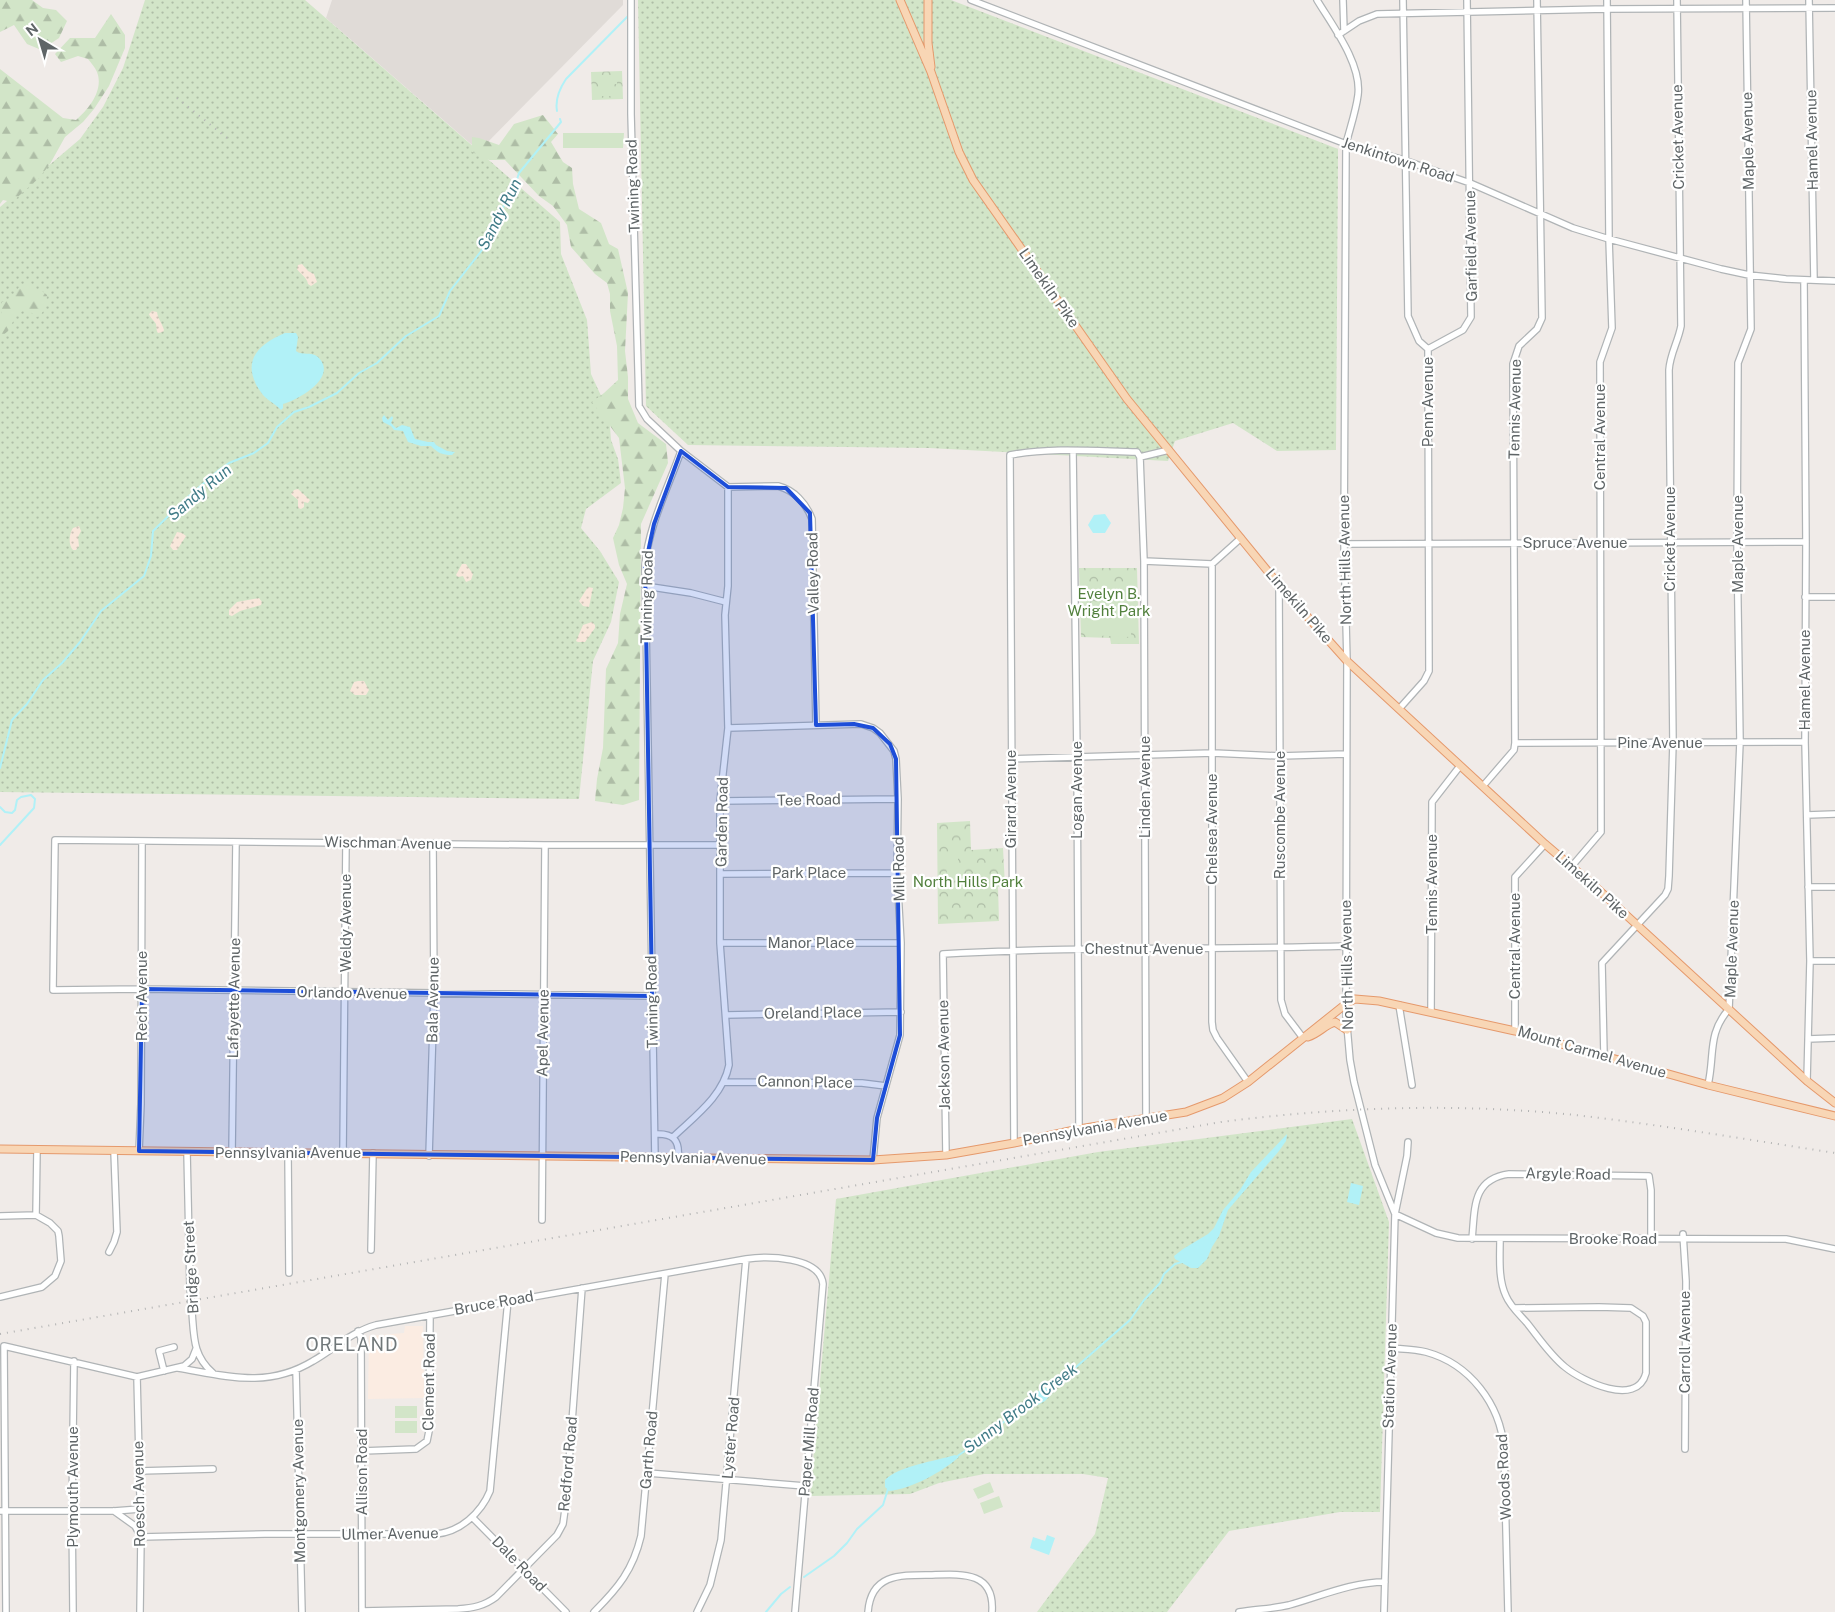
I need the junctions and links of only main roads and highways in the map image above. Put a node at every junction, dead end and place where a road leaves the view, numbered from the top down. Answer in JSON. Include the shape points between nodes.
{"nodes":[{"id":1,"x":900,"y":0,"type":"edge"},
{"id":2,"x":928,"y":0,"type":"edge"},
{"id":3,"x":931,"y":72,"type":"junction"},
{"id":4,"x":1347,"y":1003,"type":"joint"},
{"id":5,"x":1347,"y":1030,"type":"road end"},
{"id":6,"x":1303,"y":1038,"type":"junction"},
{"id":7,"x":1835,"y":1103,"type":"edge"},
{"id":8,"x":1835,"y":1116,"type":"edge"},
{"id":9,"x":0,"y":1149,"type":"edge"}],
"edges":[{"from":1,"to":3,"type":"main road","name":"Limekiln Pike"},
{"from":2,"to":3,"type":"main road"},
{"from":3,"to":7,"type":"main road","name":"Limekiln Pike","via":[[959,152],[973,180],[1132,405],[1280,585],[1347,661],[1545,844]]},
{"from":4,"to":6,"type":"main road","name":"Pennsylvania Avenue"},
{"from":4,"to":8,"type":"main road","name":"Mount Carmel Avenue","via":[[1360,999],[1399,1005],[1515,1031],[1708,1085]]},
{"from":5,"to":6,"type":"main road","via":[[1335,1022],[1316,1035]]},
{"from":6,"to":9,"type":"main road","name":"Pennsylvania Avenue","via":[[1248,1082],[1201,1108],[946,1155],[873,1160]]}]}
